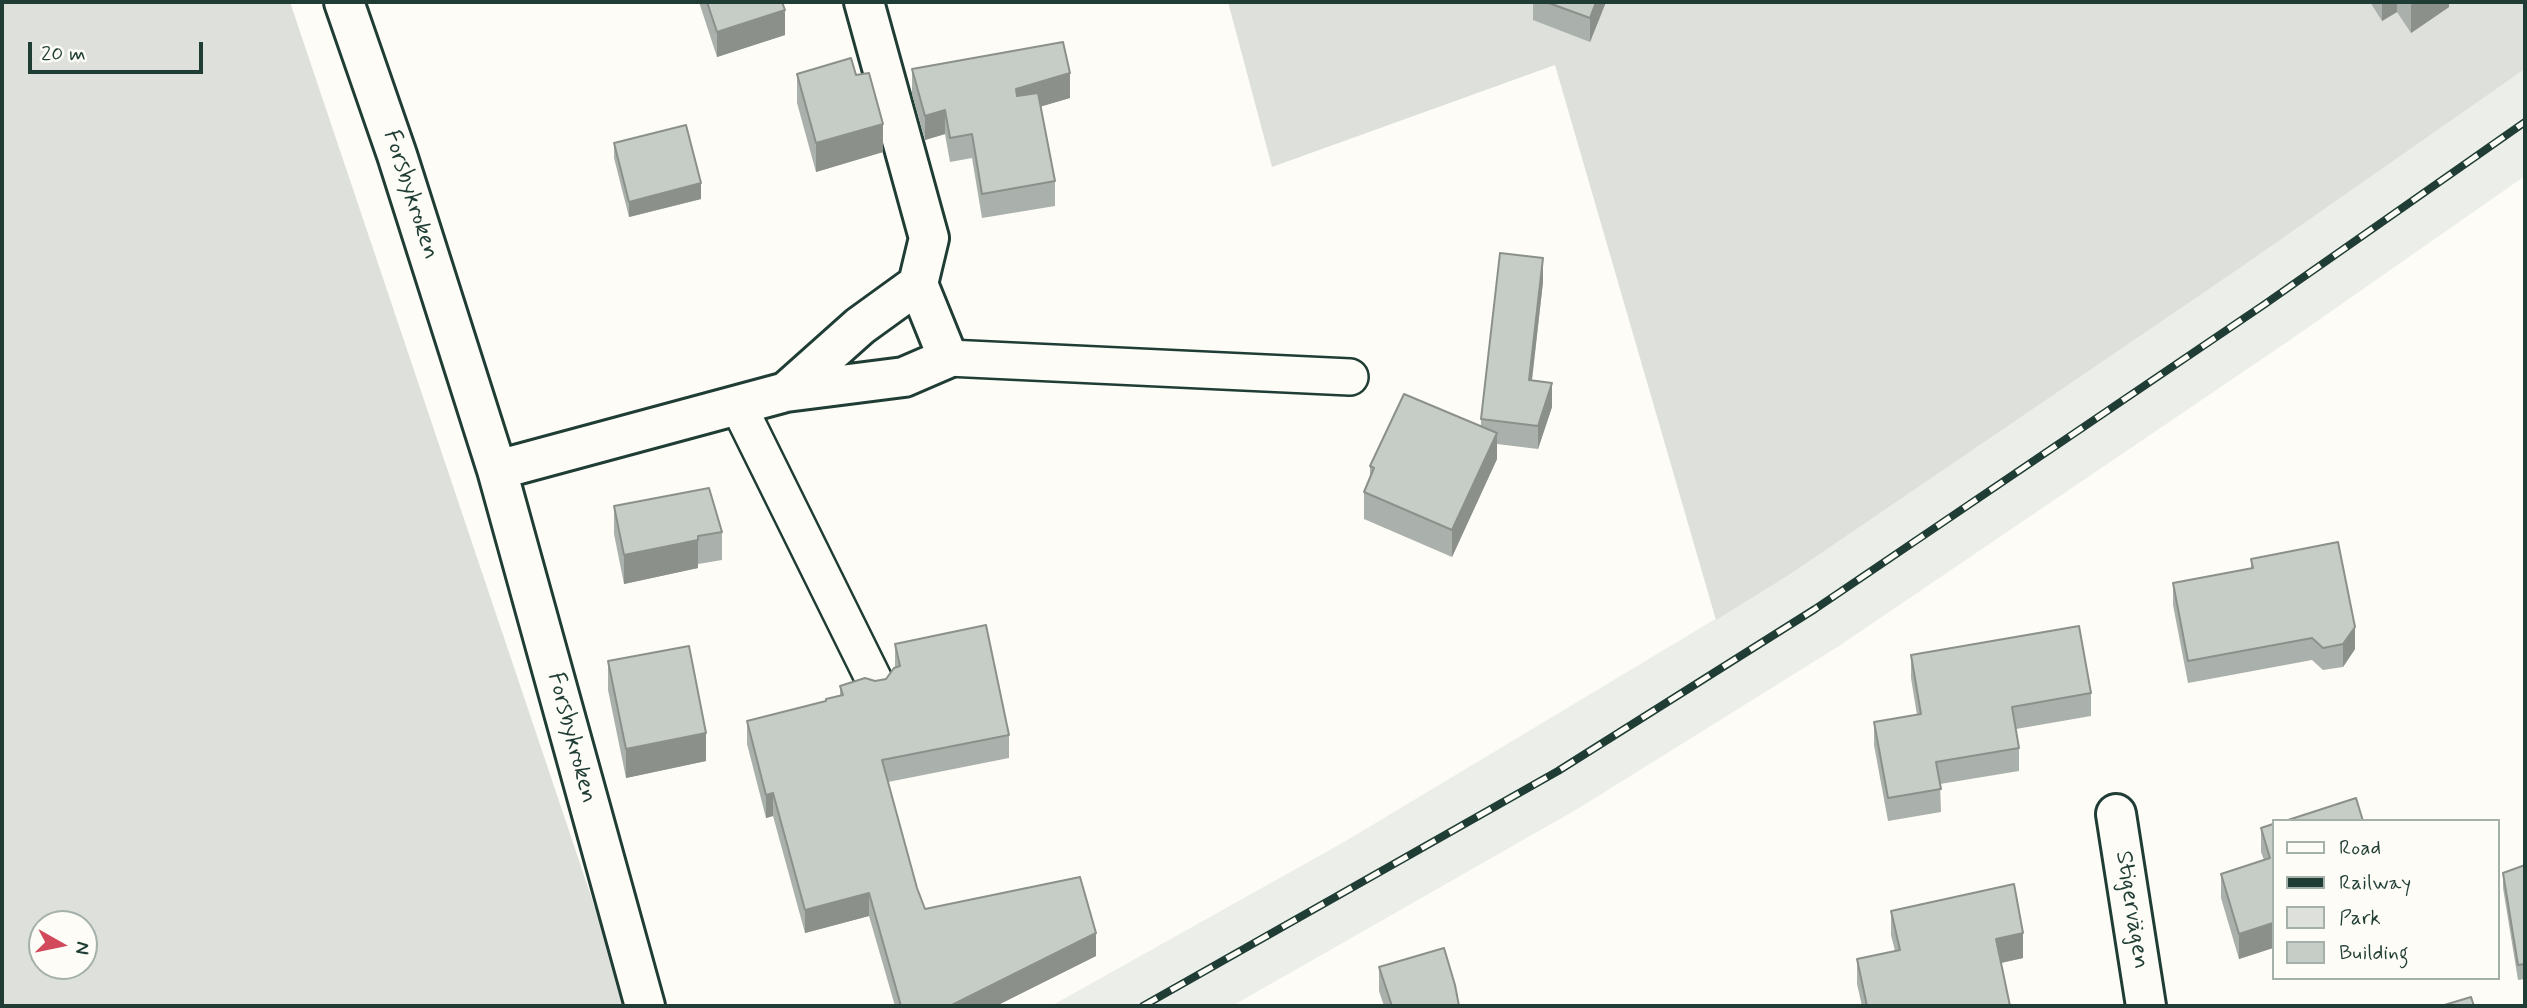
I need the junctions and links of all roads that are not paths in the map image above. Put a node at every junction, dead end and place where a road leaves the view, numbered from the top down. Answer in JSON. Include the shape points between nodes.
{"nodes":[{"id":1,"x":344,"y":2,"type":"edge"},
{"id":2,"x":864,"y":2,"type":"edge"},
{"id":3,"x":918,"y":284,"type":"junction"},
{"id":4,"x":948,"y":358,"type":"junction"},
{"id":5,"x":1350,"y":377,"type":"dead end"},
{"id":6,"x":786,"y":392,"type":"junction"},
{"id":7,"x":738,"y":405,"type":"junction"},
{"id":8,"x":497,"y":470,"type":"junction"},
{"id":9,"x":876,"y":684,"type":"edge"},
{"id":10,"x":2116,"y":814,"type":"dead end"},
{"id":11,"x":645,"y":1006,"type":"edge"},
{"id":12,"x":2146,"y":1006,"type":"edge"}],
"edges":[{"from":1,"to":8,"type":"street","name":"Forsbykroken"},
{"from":2,"to":3,"type":"street","via":[[929,238]]},
{"from":3,"to":4,"type":"street"},
{"from":3,"to":6,"type":"street","via":[[860,326]]},
{"from":4,"to":5,"type":"lane"},
{"from":4,"to":6,"type":"street","via":[[904,377]]},
{"from":6,"to":7,"type":"street"},
{"from":7,"to":8,"type":"street"},
{"from":7,"to":9,"type":"lane"},
{"from":8,"to":11,"type":"street","name":"Forsbykroken"},
{"from":10,"to":12,"type":"street","name":"Stigervägen"}]}
